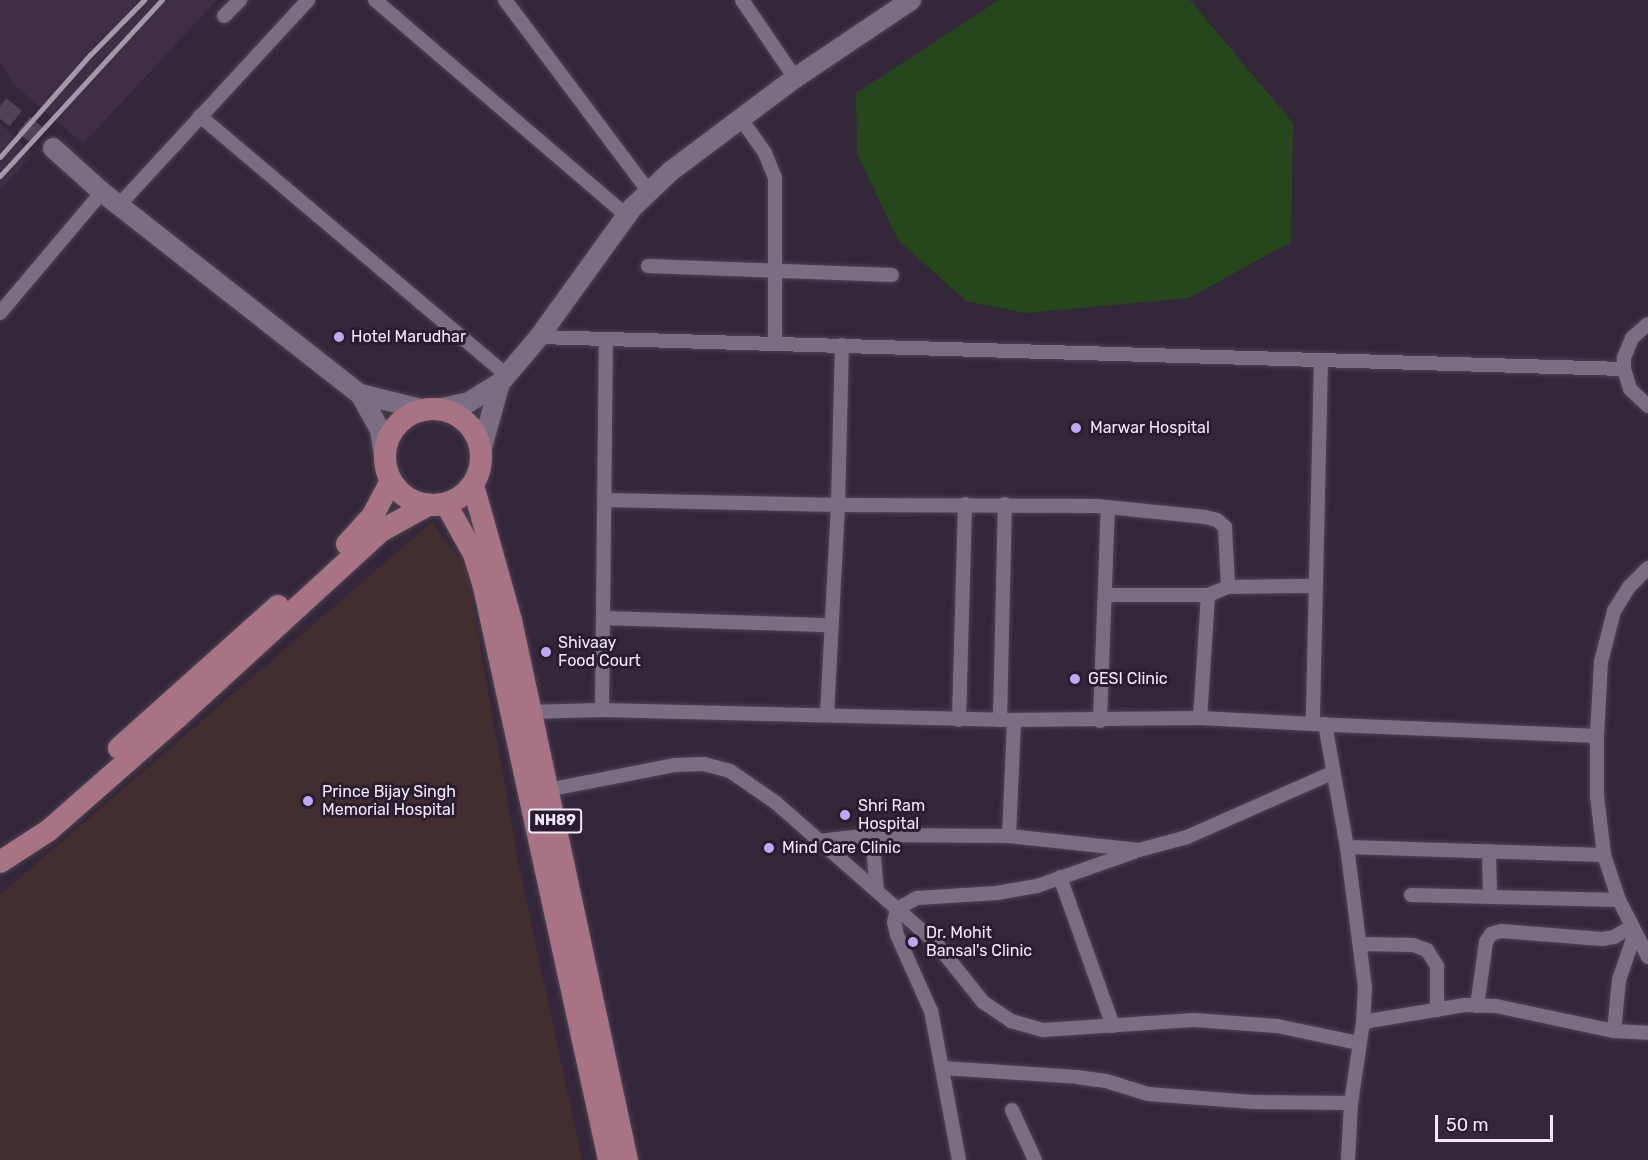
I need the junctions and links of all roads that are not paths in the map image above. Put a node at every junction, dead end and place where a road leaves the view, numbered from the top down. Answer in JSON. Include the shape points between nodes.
{"nodes":[{"id":1,"x":240,"y":0,"type":"edge"},
{"id":2,"x":308,"y":0,"type":"edge"},
{"id":3,"x":375,"y":0,"type":"edge"},
{"id":4,"x":505,"y":0,"type":"edge"},
{"id":5,"x":742,"y":0,"type":"edge"},
{"id":6,"x":911,"y":0,"type":"edge"},
{"id":7,"x":224,"y":16,"type":"dead end"},
{"id":8,"x":795,"y":78,"type":"junction"},
{"id":9,"x":200,"y":116,"type":"junction"},
{"id":10,"x":741,"y":118,"type":"junction"},
{"id":11,"x":52,"y":148,"type":"tunnel mouth"},
{"id":12,"x":102,"y":192,"type":"junction"},
{"id":13,"x":649,"y":192,"type":"junction"},
{"id":14,"x":119,"y":205,"type":"junction"},
{"id":15,"x":627,"y":216,"type":"junction"},
{"id":16,"x":648,"y":266,"type":"dead end"},
{"id":17,"x":776,"y":271,"type":"junction"},
{"id":18,"x":892,"y":275,"type":"dead end"},
{"id":19,"x":0,"y":313,"type":"edge"},
{"id":20,"x":1648,"y":324,"type":"edge"},
{"id":21,"x":539,"y":336,"type":"junction"},
{"id":22,"x":606,"y":339,"type":"junction"},
{"id":23,"x":775,"y":344,"type":"junction"},
{"id":24,"x":842,"y":345,"type":"junction"},
{"id":25,"x":1321,"y":360,"type":"junction"},
{"id":26,"x":1624,"y":369,"type":"junction"},
{"id":27,"x":504,"y":379,"type":"junction"},
{"id":28,"x":360,"y":394,"type":"junction"},
{"id":29,"x":1648,"y":406,"type":"edge"},
{"id":30,"x":431,"y":409,"type":"junction"},
{"id":31,"x":481,"y":451,"type":"junction"},
{"id":32,"x":388,"y":472,"type":"junction"},
{"id":33,"x":473,"y":485,"type":"junction"},
{"id":34,"x":605,"y":500,"type":"junction"},
{"id":35,"x":965,"y":504,"type":"junction"},
{"id":36,"x":1005,"y":504,"type":"junction"},
{"id":37,"x":437,"y":505,"type":"junction"},
{"id":38,"x":838,"y":505,"type":"junction"},
{"id":39,"x":1108,"y":507,"type":"junction"},
{"id":40,"x":1648,"y":568,"type":"edge"},
{"id":41,"x":1228,"y":586,"type":"junction"},
{"id":42,"x":1315,"y":586,"type":"junction"},
{"id":43,"x":1106,"y":595,"type":"junction"},
{"id":44,"x":1208,"y":596,"type":"junction"},
{"id":45,"x":603,"y":618,"type":"junction"},
{"id":46,"x":831,"y":625,"type":"junction"},
{"id":47,"x":602,"y":710,"type":"junction"},
{"id":48,"x":522,"y":712,"type":"junction"},
{"id":49,"x":827,"y":715,"type":"junction"},
{"id":50,"x":1200,"y":718,"type":"junction"},
{"id":51,"x":959,"y":720,"type":"junction"},
{"id":52,"x":1007,"y":720,"type":"junction"},
{"id":53,"x":1100,"y":721,"type":"junction"},
{"id":54,"x":1319,"y":724,"type":"junction"},
{"id":55,"x":1597,"y":736,"type":"junction"},
{"id":56,"x":1332,"y":773,"type":"junction"},
{"id":57,"x":539,"y":792,"type":"junction"},
{"id":58,"x":872,"y":835,"type":"junction"},
{"id":59,"x":1009,"y":836,"type":"junction"},
{"id":60,"x":819,"y":841,"type":"junction"},
{"id":61,"x":1347,"y":847,"type":"junction"},
{"id":62,"x":1140,"y":850,"type":"junction"},
{"id":63,"x":1489,"y":851,"type":"junction"},
{"id":64,"x":1604,"y":855,"type":"junction"},
{"id":65,"x":6,"y":856,"type":"edge"},
{"id":66,"x":1060,"y":878,"type":"junction"},
{"id":67,"x":877,"y":891,"type":"junction"},
{"id":68,"x":1411,"y":895,"type":"dead end"},
{"id":69,"x":1490,"y":896,"type":"junction"},
{"id":70,"x":1619,"y":900,"type":"junction"},
{"id":71,"x":897,"y":909,"type":"junction"},
{"id":72,"x":1633,"y":929,"type":"junction"},
{"id":73,"x":1361,"y":944,"type":"junction"},
{"id":74,"x":1648,"y":957,"type":"edge"},
{"id":75,"x":1477,"y":1006,"type":"junction"},
{"id":76,"x":1437,"y":1010,"type":"junction"},
{"id":77,"x":1363,"y":1022,"type":"junction"},
{"id":78,"x":1113,"y":1026,"type":"junction"},
{"id":79,"x":1614,"y":1030,"type":"junction"},
{"id":80,"x":1648,"y":1033,"type":"edge"},
{"id":81,"x":1359,"y":1043,"type":"junction"},
{"id":82,"x":598,"y":1064,"type":"junction"},
{"id":83,"x":943,"y":1068,"type":"junction"},
{"id":84,"x":1351,"y":1103,"type":"junction"},
{"id":85,"x":1012,"y":1110,"type":"dead end"},
{"id":86,"x":609,"y":1160,"type":"edge"},
{"id":87,"x":627,"y":1160,"type":"edge"},
{"id":88,"x":959,"y":1160,"type":"edge"},
{"id":89,"x":1035,"y":1160,"type":"edge"},
{"id":90,"x":1348,"y":1160,"type":"edge"}],
"edges":[{"from":1,"to":7,"type":"street"},
{"from":2,"to":9,"type":"street"},
{"from":3,"to":15,"type":"street"},
{"from":4,"to":13,"type":"street"},
{"from":5,"to":8,"type":"street"},
{"from":6,"to":8,"type":"street"},
{"from":8,"to":10,"type":"street"},
{"from":9,"to":14,"type":"street"},
{"from":9,"to":27,"type":"street"},
{"from":10,"to":13,"type":"street"},
{"from":10,"to":17,"type":"street","via":[[765,153],[775,178]]},
{"from":11,"to":12,"type":"street"},
{"from":12,"to":14,"type":"street"},
{"from":12,"to":19,"type":"street"},
{"from":13,"to":15,"type":"street"},
{"from":14,"to":28,"type":"street"},
{"from":15,"to":21,"type":"street"},
{"from":16,"to":17,"type":"street"},
{"from":17,"to":18,"type":"street"},
{"from":17,"to":23,"type":"street"},
{"from":20,"to":26,"type":"street","via":[[1632,338]]},
{"from":21,"to":22,"type":"street"},
{"from":21,"to":27,"type":"street"},
{"from":22,"to":23,"type":"street"},
{"from":22,"to":34,"type":"street"},
{"from":23,"to":24,"type":"street"},
{"from":24,"to":25,"type":"street"},
{"from":24,"to":38,"type":"street"},
{"from":25,"to":26,"type":"street"},
{"from":25,"to":42,"type":"street"},
{"from":26,"to":29,"type":"street","via":[[1630,389]]},
{"from":27,"to":30,"type":"street","via":[[469,402]]},
{"from":27,"to":31,"type":"street"},
{"from":28,"to":30,"type":"street"},
{"from":28,"to":32,"type":"street","via":[[380,430]]},
{"from":30,"to":31,"type":"main road","via":[[453,413],[466,422]]},
{"from":30,"to":32,"type":"main road","via":[[408,416],[394,428],[387,445]]},
{"from":31,"to":33,"type":"main road"},
{"from":32,"to":37,"type":"main road","via":[[401,493],[413,501]]},
{"from":32,"to":65,"type":"main road","via":[[380,504],[355,537],[36,822]]},
{"from":33,"to":37,"type":"main road","via":[[461,497]]},
{"from":33,"to":48,"type":"main road","number":"NH89","via":[[499,571]]},
{"from":34,"to":38,"type":"street"},
{"from":34,"to":45,"type":"street"},
{"from":35,"to":36,"type":"street"},
{"from":35,"to":38,"type":"street"},
{"from":35,"to":51,"type":"street"},
{"from":36,"to":39,"type":"street"},
{"from":36,"to":52,"type":"street"},
{"from":37,"to":48,"type":"main road","number":"NH89","via":[[462,528]]},
{"from":37,"to":65,"type":"main road","via":[[397,520],[381,531],[66,816]]},
{"from":38,"to":46,"type":"street"},
{"from":39,"to":41,"type":"street","via":[[1217,520],[1226,528]]},
{"from":39,"to":43,"type":"street"},
{"from":40,"to":55,"type":"street","via":[[1629,587],[1614,611],[1601,662]]},
{"from":41,"to":42,"type":"street"},
{"from":41,"to":44,"type":"street"},
{"from":42,"to":54,"type":"street"},
{"from":43,"to":44,"type":"street"},
{"from":43,"to":53,"type":"street"},
{"from":44,"to":50,"type":"street"},
{"from":45,"to":46,"type":"street"},
{"from":45,"to":47,"type":"street"},
{"from":46,"to":49,"type":"street"},
{"from":47,"to":48,"type":"street"},
{"from":47,"to":49,"type":"street"},
{"from":48,"to":57,"type":"main road","number":"NH89"},
{"from":49,"to":51,"type":"street"},
{"from":50,"to":53,"type":"street"},
{"from":50,"to":54,"type":"street"},
{"from":51,"to":52,"type":"street"},
{"from":52,"to":53,"type":"street"},
{"from":52,"to":59,"type":"street"},
{"from":54,"to":55,"type":"street"},
{"from":54,"to":56,"type":"street"},
{"from":55,"to":64,"type":"street","via":[[1597,796]]},
{"from":56,"to":61,"type":"street"},
{"from":56,"to":62,"type":"street","via":[[1187,837]]},
{"from":57,"to":60,"type":"street","via":[[675,765],[704,764],[730,771],[775,802]]},
{"from":57,"to":82,"type":"main road","number":"NH89"},
{"from":58,"to":59,"type":"street"},
{"from":58,"to":60,"type":"street"},
{"from":58,"to":67,"type":"street"},
{"from":59,"to":62,"type":"street"},
{"from":60,"to":67,"type":"street"},
{"from":61,"to":63,"type":"street"},
{"from":61,"to":73,"type":"street"},
{"from":62,"to":66,"type":"street"},
{"from":63,"to":64,"type":"street"},
{"from":63,"to":69,"type":"street"},
{"from":64,"to":70,"type":"street"},
{"from":66,"to":71,"type":"street","via":[[997,893],[917,898]]},
{"from":66,"to":78,"type":"street"},
{"from":67,"to":71,"type":"street"},
{"from":68,"to":69,"type":"street"},
{"from":69,"to":70,"type":"street"},
{"from":70,"to":72,"type":"street"},
{"from":71,"to":78,"type":"street","via":[[935,942],[983,1002],[1011,1021],[1044,1030]]},
{"from":71,"to":83,"type":"street","via":[[897,935],[931,1011]]},
{"from":72,"to":74,"type":"street"},
{"from":72,"to":75,"type":"street","via":[[1602,939],[1501,931],[1491,934],[1486,942]]},
{"from":72,"to":79,"type":"street","via":[[1619,980]]},
{"from":73,"to":76,"type":"street","via":[[1413,945],[1427,950],[1437,966]]},
{"from":73,"to":77,"type":"street"},
{"from":75,"to":76,"type":"street"},
{"from":75,"to":79,"type":"street","via":[[1496,1006]]},
{"from":76,"to":77,"type":"street"},
{"from":77,"to":81,"type":"street"},
{"from":78,"to":81,"type":"street","via":[[1194,1020],[1266,1025]]},
{"from":79,"to":80,"type":"street"},
{"from":81,"to":84,"type":"street"},
{"from":82,"to":86,"type":"main road","number":"NH89"},
{"from":82,"to":87,"type":"main road","number":"NH89"},
{"from":83,"to":84,"type":"street","via":[[1077,1077],[1148,1094],[1253,1102]]},
{"from":83,"to":88,"type":"street"},
{"from":84,"to":90,"type":"street"},
{"from":85,"to":89,"type":"street"}]}
